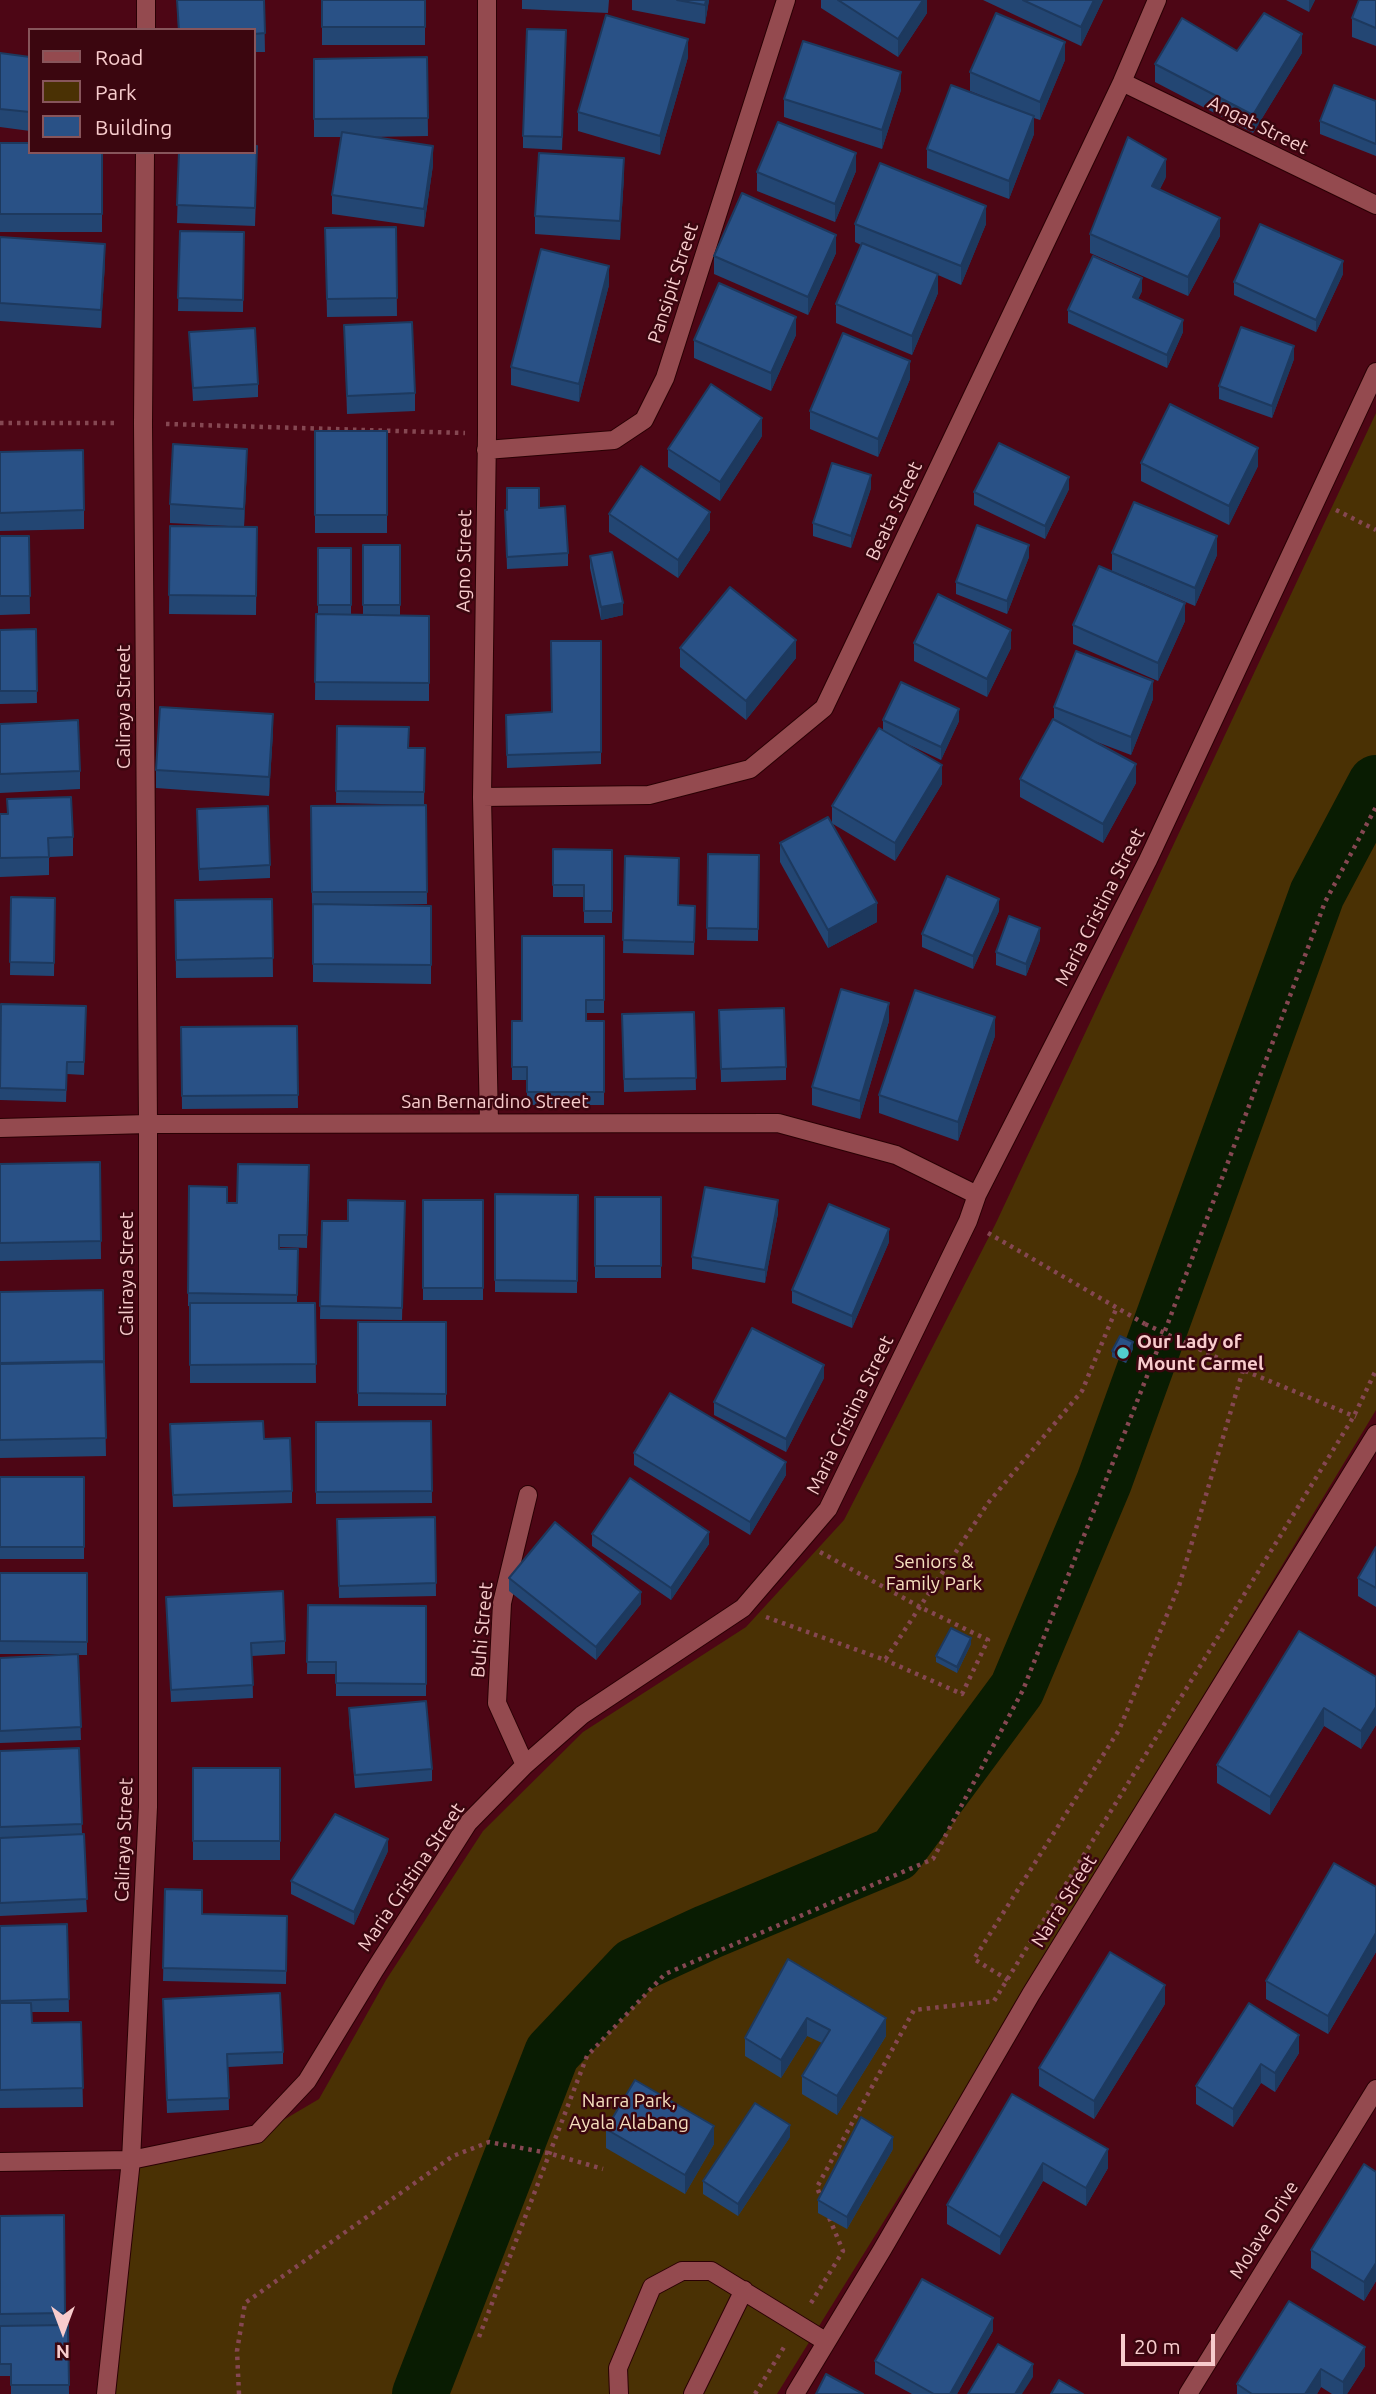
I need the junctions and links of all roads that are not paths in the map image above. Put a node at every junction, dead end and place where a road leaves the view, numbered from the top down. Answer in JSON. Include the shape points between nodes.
{"nodes":[{"id":1,"x":146,"y":0,"type":"edge"},
{"id":2,"x":487,"y":0,"type":"edge"},
{"id":3,"x":786,"y":0,"type":"edge"},
{"id":4,"x":1157,"y":0,"type":"edge"},
{"id":5,"x":146,"y":28,"type":"edge"},
{"id":6,"x":1122,"y":82,"type":"junction"},
{"id":7,"x":145,"y":154,"type":"edge"},
{"id":8,"x":1376,"y":205,"type":"edge"},
{"id":9,"x":1376,"y":372,"type":"edge"},
{"id":10,"x":486,"y":442,"type":"junction"},
{"id":11,"x":482,"y":797,"type":"junction"},
{"id":12,"x":489,"y":1122,"type":"junction"},
{"id":13,"x":148,"y":1124,"type":"junction"},
{"id":14,"x":0,"y":1128,"type":"edge"},
{"id":15,"x":977,"y":1195,"type":"junction"},
{"id":16,"x":1371,"y":1428,"type":"edge"},
{"id":17,"x":528,"y":1495,"type":"dead end"},
{"id":18,"x":525,"y":1765,"type":"junction"},
{"id":19,"x":1376,"y":2089,"type":"edge"},
{"id":20,"x":131,"y":2160,"type":"junction"},
{"id":21,"x":0,"y":2162,"type":"edge"},
{"id":22,"x":744,"y":2290,"type":"junction"},
{"id":23,"x":825,"y":2341,"type":"junction"},
{"id":24,"x":106,"y":2394,"type":"edge"},
{"id":25,"x":619,"y":2394,"type":"edge"},
{"id":26,"x":693,"y":2394,"type":"edge"},
{"id":27,"x":795,"y":2394,"type":"edge"},
{"id":28,"x":1188,"y":2394,"type":"edge"}],
"edges":[{"from":1,"to":5,"type":"street"},
{"from":2,"to":10,"type":"street","name":"Agno Street"},
{"from":3,"to":10,"type":"street","name":"Pansipit Street","via":[[665,379],[644,419],[614,440]]},
{"from":4,"to":6,"type":"street","name":"Beata Street"},
{"from":6,"to":8,"type":"street","name":"Angat Street"},
{"from":6,"to":11,"type":"street","name":"Beata Street","via":[[824,708],[750,769],[649,795]]},
{"from":7,"to":13,"type":"street","name":"Caliraya Street"},
{"from":9,"to":15,"type":"street","name":"Maria Cristina Street","via":[[1148,860]]},
{"from":10,"to":11,"type":"street","name":"Agno Street"},
{"from":11,"to":12,"type":"street","name":"Agno Street"},
{"from":12,"to":13,"type":"street","name":"San Bernardino Street"},
{"from":12,"to":15,"type":"street","name":"San Bernardino Street","via":[[778,1123],[896,1155]]},
{"from":13,"to":14,"type":"street","name":"San Bernardino Street"},
{"from":13,"to":20,"type":"street","name":"Caliraya Street","via":[[148,1807]]},
{"from":15,"to":18,"type":"street","name":"Maria Cristina Street","via":[[828,1509],[743,1608],[583,1715]]},
{"from":16,"to":23,"type":"street","name":"Narra Street"},
{"from":17,"to":18,"type":"street","name":"Buhi Street","via":[[502,1603],[497,1703]]},
{"from":18,"to":20,"type":"street","name":"Maria Cristina Street","via":[[468,1823],[307,2081],[257,2134]]},
{"from":19,"to":28,"type":"street","name":"Molave Drive"},
{"from":20,"to":21,"type":"street","name":"Maria Cristina Street"},
{"from":20,"to":24,"type":"street","name":"Caliraya Street"},
{"from":22,"to":23,"type":"street"},
{"from":22,"to":25,"type":"street","via":[[711,2271],[682,2271],[652,2287],[618,2368]]},
{"from":22,"to":26,"type":"street"},
{"from":23,"to":27,"type":"street","name":"Narra Street"}]}
